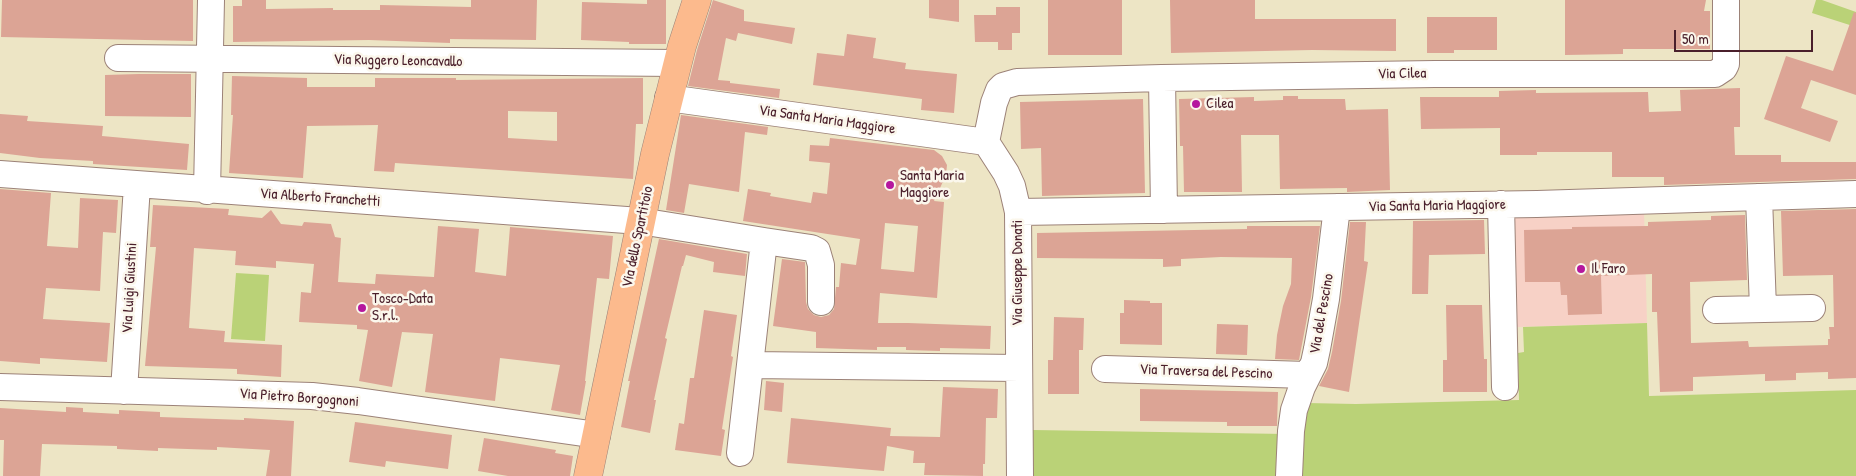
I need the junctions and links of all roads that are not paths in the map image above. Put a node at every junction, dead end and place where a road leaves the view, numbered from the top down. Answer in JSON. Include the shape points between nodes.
{"nodes":[{"id":1,"x":211,"y":0,"type":"edge"},
{"id":2,"x":697,"y":0,"type":"edge"},
{"id":3,"x":1726,"y":0,"type":"edge"},
{"id":4,"x":118,"y":58,"type":"dead end"},
{"id":5,"x":210,"y":59,"type":"junction"},
{"id":6,"x":677,"y":63,"type":"junction"},
{"id":7,"x":1162,"y":78,"type":"junction"},
{"id":8,"x":668,"y":98,"type":"junction"},
{"id":9,"x":986,"y":142,"type":"junction"},
{"id":10,"x":0,"y":174,"type":"edge"},
{"id":11,"x":136,"y":185,"type":"junction"},
{"id":12,"x":207,"y":190,"type":"junction"},
{"id":13,"x":1856,"y":194,"type":"edge"},
{"id":14,"x":1759,"y":197,"type":"junction"},
{"id":15,"x":1501,"y":204,"type":"junction"},
{"id":16,"x":1337,"y":207,"type":"junction"},
{"id":17,"x":1164,"y":210,"type":"junction"},
{"id":18,"x":1018,"y":212,"type":"junction"},
{"id":19,"x":640,"y":221,"type":"junction"},
{"id":20,"x":764,"y":241,"type":"junction"},
{"id":21,"x":821,"y":302,"type":"dead end"},
{"id":22,"x":1812,"y":308,"type":"dead end"},
{"id":23,"x":1763,"y":309,"type":"junction"},
{"id":24,"x":1716,"y":310,"type":"dead end"},
{"id":25,"x":750,"y":365,"type":"junction"},
{"id":26,"x":1019,"y":368,"type":"junction"},
{"id":27,"x":1105,"y":369,"type":"dead end"},
{"id":28,"x":1307,"y":375,"type":"junction"},
{"id":29,"x":0,"y":387,"type":"edge"},
{"id":30,"x":1505,"y":387,"type":"dead end"},
{"id":31,"x":124,"y":391,"type":"junction"},
{"id":32,"x":596,"y":435,"type":"junction"},
{"id":33,"x":740,"y":453,"type":"dead end"},
{"id":34,"x":588,"y":476,"type":"edge"},
{"id":35,"x":1020,"y":476,"type":"edge"},
{"id":36,"x":1289,"y":476,"type":"edge"}],
"edges":[{"from":1,"to":5,"type":"street"},
{"from":2,"to":6,"type":"main road","name":"Via dello Spartitoio"},
{"from":3,"to":7,"type":"street","name":"Via Cilea","via":[[1726,64],[1714,74]]},
{"from":4,"to":5,"type":"street","name":"Via Ruggero Leoncavallo"},
{"from":5,"to":6,"type":"street","name":"Via Ruggero Leoncavallo"},
{"from":5,"to":12,"type":"street"},
{"from":6,"to":8,"type":"main road","name":"Via dello Spartitoio"},
{"from":7,"to":9,"type":"street","name":"Via Cilea","via":[[1003,86],[992,111]]},
{"from":7,"to":17,"type":"street"},
{"from":8,"to":9,"type":"street","name":"Via Santa Maria Maggiore"},
{"from":8,"to":19,"type":"main road","name":"Via dello Spartitoio"},
{"from":9,"to":18,"type":"street","name":"Via Giuseppe Donati","via":[[1006,173]]},
{"from":10,"to":11,"type":"street","name":"Via Alberto Franchetti"},
{"from":11,"to":12,"type":"street","name":"Via Alberto Franchetti"},
{"from":11,"to":31,"type":"street","name":"Via Luigi Giustini"},
{"from":12,"to":19,"type":"street","name":"Via Alberto Franchetti"},
{"from":13,"to":14,"type":"street","name":"Via Santa Maria Maggiore"},
{"from":14,"to":15,"type":"street","name":"Via Santa Maria Maggiore"},
{"from":14,"to":23,"type":"street"},
{"from":15,"to":16,"type":"street","name":"Via Santa Maria Maggiore"},
{"from":15,"to":30,"type":"street"},
{"from":16,"to":17,"type":"street","name":"Via Santa Maria Maggiore"},
{"from":16,"to":28,"type":"street","name":"Via del Pescino","via":[[1319,341],[1314,363]]},
{"from":17,"to":18,"type":"street","name":"Via Santa Maria Maggiore"},
{"from":18,"to":26,"type":"street","name":"Via Giuseppe Donati"},
{"from":19,"to":20,"type":"street","name":"Via Alberto Franchetti"},
{"from":19,"to":32,"type":"main road","name":"Via dello Spartitoio"},
{"from":20,"to":21,"type":"street","name":"Via Alberto Franchetti","via":[[817,251],[821,265]]},
{"from":20,"to":25,"type":"street"},
{"from":22,"to":23,"type":"street"},
{"from":23,"to":24,"type":"street"},
{"from":25,"to":26,"type":"street"},
{"from":25,"to":33,"type":"street"},
{"from":26,"to":35,"type":"street","name":"Via Giuseppe Donati"},
{"from":27,"to":28,"type":"street","name":"Via Traversa del Pescino"},
{"from":28,"to":36,"type":"street","name":"Via del Pescino","via":[[1294,410]]},
{"from":29,"to":31,"type":"street","name":"Via Pietro Borgognoni"},
{"from":31,"to":32,"type":"street","name":"Via Pietro Borgognoni","via":[[336,398]]},
{"from":32,"to":34,"type":"main road","name":"Via dello Spartitoio"}]}
